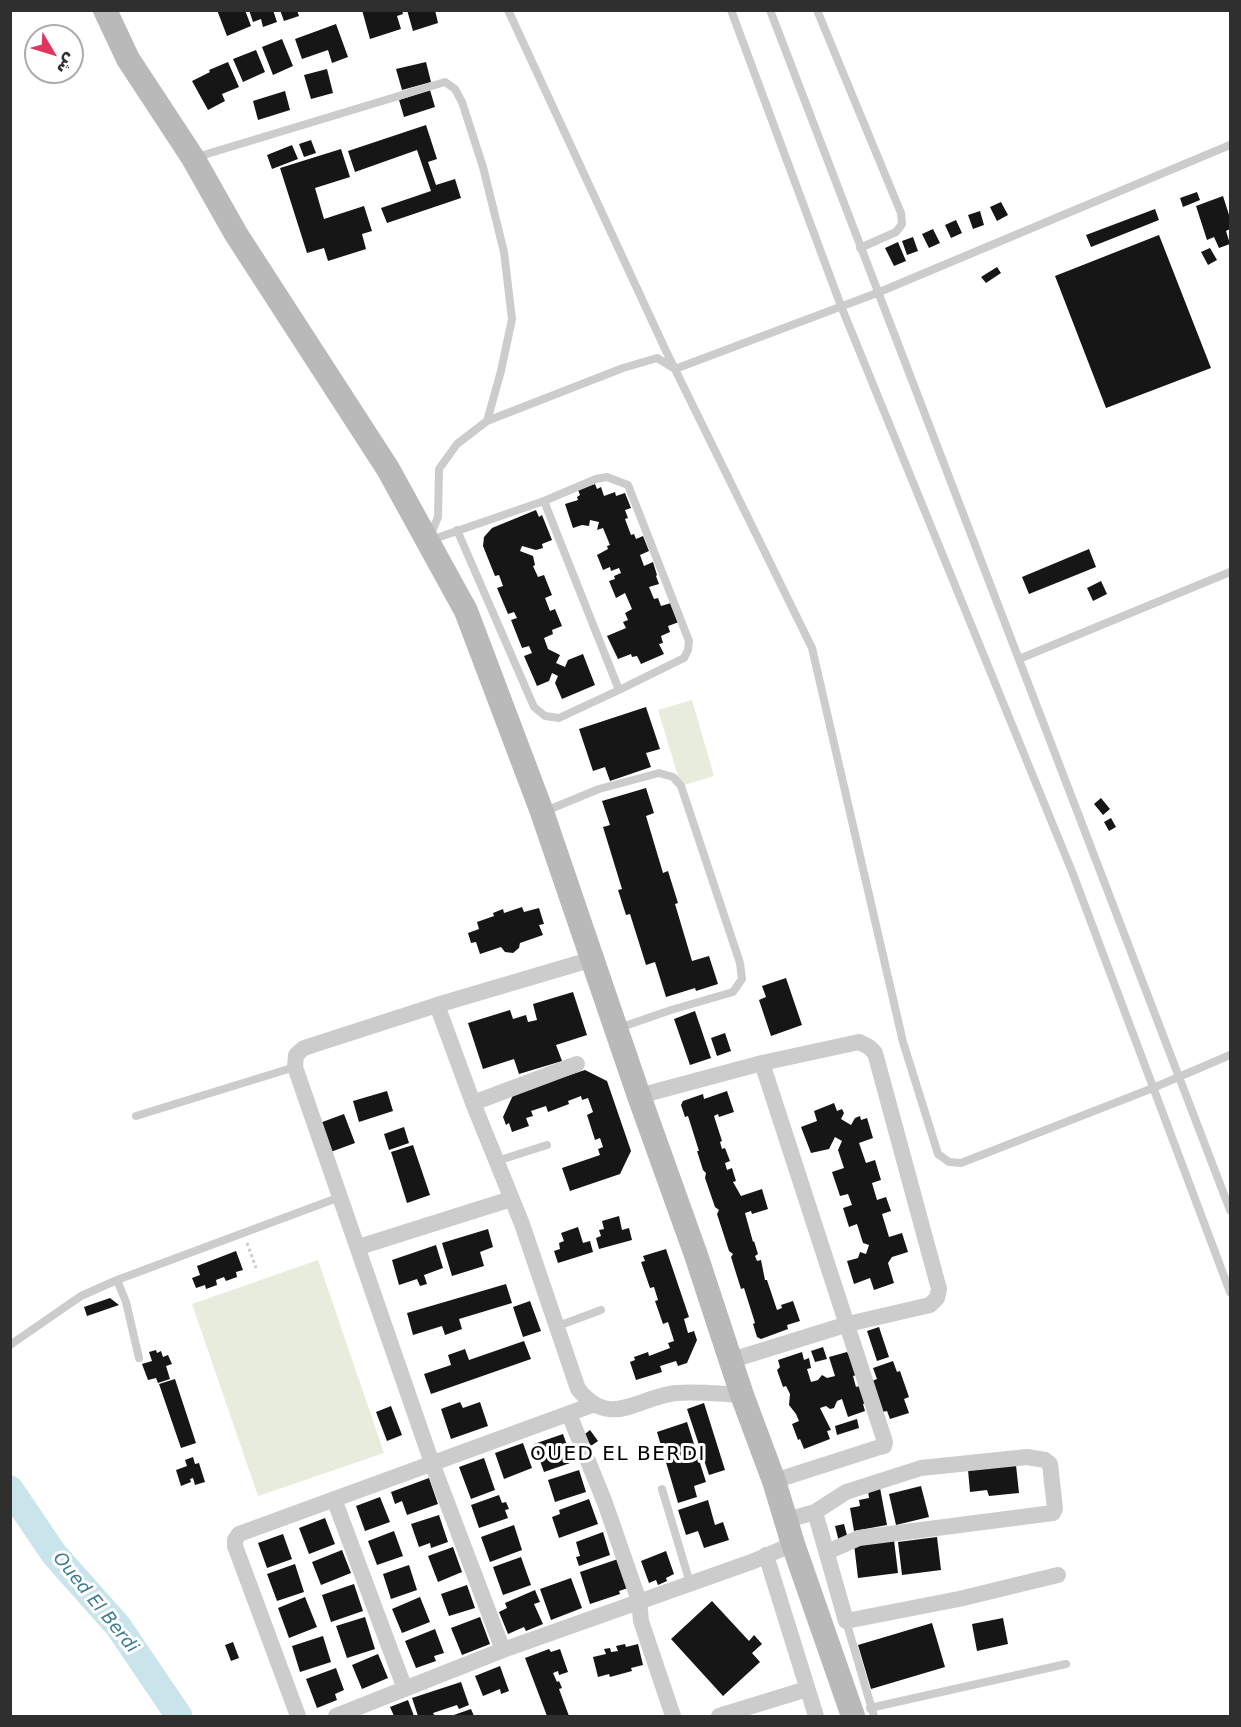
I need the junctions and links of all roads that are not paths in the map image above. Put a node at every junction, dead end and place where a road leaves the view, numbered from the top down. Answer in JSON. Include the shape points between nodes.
{"nodes":[{"id":1,"x":105,"y":10,"type":"edge"},
{"id":2,"x":508,"y":10,"type":"edge"},
{"id":3,"x":731,"y":10,"type":"edge"},
{"id":4,"x":770,"y":10,"type":"edge"},
{"id":5,"x":817,"y":10,"type":"edge"},
{"id":6,"x":1230,"y":145,"type":"edge"},
{"id":7,"x":193,"y":158,"type":"junction"},
{"id":8,"x":860,"y":248,"type":"junction"},
{"id":9,"x":877,"y":293,"type":"junction"},
{"id":10,"x":841,"y":306,"type":"junction"},
{"id":11,"x":675,"y":369,"type":"junction"},
{"id":12,"x":487,"y":422,"type":"junction"},
{"id":13,"x":544,"y":501,"type":"junction"},
{"id":14,"x":457,"y":530,"type":"junction"},
{"id":15,"x":428,"y":541,"type":"junction"},
{"id":16,"x":1230,"y":572,"type":"edge"},
{"id":17,"x":1019,"y":659,"type":"junction"},
{"id":18,"x":619,"y":690,"type":"junction"},
{"id":19,"x":542,"y":812,"type":"junction"},
{"id":20,"x":593,"y":959,"type":"junction"},
{"id":21,"x":437,"y":1005,"type":"junction"},
{"id":22,"x":616,"y":1029,"type":"junction"},
{"id":23,"x":1230,"y":1055,"type":"edge"},
{"id":24,"x":762,"y":1063,"type":"junction"},
{"id":25,"x":577,"y":1064,"type":"dead end"},
{"id":26,"x":295,"y":1067,"type":"junction"},
{"id":27,"x":1178,"y":1077,"type":"junction"},
{"id":28,"x":1154,"y":1088,"type":"junction"},
{"id":29,"x":639,"y":1096,"type":"junction"},
{"id":30,"x":473,"y":1103,"type":"junction"},
{"id":31,"x":136,"y":1116,"type":"dead end"},
{"id":32,"x":547,"y":1145,"type":"dead end"},
{"id":33,"x":497,"y":1161,"type":"junction"},
{"id":34,"x":341,"y":1197,"type":"junction"},
{"id":35,"x":511,"y":1198,"type":"junction"},
{"id":36,"x":1230,"y":1210,"type":"edge"},
{"id":37,"x":358,"y":1247,"type":"junction"},
{"id":38,"x":117,"y":1280,"type":"junction"},
{"id":39,"x":1230,"y":1292,"type":"edge"},
{"id":40,"x":601,"y":1310,"type":"dead end"},
{"id":41,"x":848,"y":1324,"type":"junction"},
{"id":42,"x":558,"y":1326,"type":"junction"},
{"id":43,"x":10,"y":1345,"type":"edge"},
{"id":44,"x":139,"y":1358,"type":"dead end"},
{"id":45,"x":732,"y":1360,"type":"junction"},
{"id":46,"x":742,"y":1395,"type":"junction"},
{"id":47,"x":592,"y":1405,"type":"junction"},
{"id":48,"x":569,"y":1414,"type":"junction"},
{"id":49,"x":432,"y":1463,"type":"junction"},
{"id":50,"x":774,"y":1481,"type":"junction"},
{"id":51,"x":662,"y":1489,"type":"dead end"},
{"id":52,"x":334,"y":1499,"type":"junction"},
{"id":53,"x":815,"y":1512,"type":"junction"},
{"id":54,"x":786,"y":1520,"type":"junction"},
{"id":55,"x":794,"y":1544,"type":"junction"},
{"id":56,"x":827,"y":1552,"type":"junction"},
{"id":57,"x":765,"y":1555,"type":"junction"},
{"id":58,"x":1058,"y":1575,"type":"dead end"},
{"id":59,"x":690,"y":1583,"type":"junction"},
{"id":60,"x":639,"y":1601,"type":"junction"},
{"id":61,"x":846,"y":1621,"type":"junction"},
{"id":62,"x":504,"y":1650,"type":"junction"},
{"id":63,"x":1065,"y":1664,"type":"dead end"},
{"id":64,"x":405,"y":1689,"type":"junction"},
{"id":65,"x":807,"y":1689,"type":"junction"},
{"id":66,"x":378,"y":1709,"type":"edge"},
{"id":67,"x":866,"y":1714,"type":"edge"},
{"id":68,"x":298,"y":1716,"type":"edge"},
{"id":69,"x":336,"y":1716,"type":"edge"},
{"id":70,"x":673,"y":1716,"type":"edge"},
{"id":71,"x":719,"y":1716,"type":"edge"},
{"id":72,"x":816,"y":1716,"type":"edge"}],
"edges":[{"from":1,"to":7,"type":"main road","via":[[128,59]]},
{"from":2,"to":11,"type":"lane"},
{"from":3,"to":10,"type":"lane"},
{"from":4,"to":8,"type":"lane"},
{"from":5,"to":8,"type":"lane","via":[[901,213],[902,224],[896,232]]},
{"from":6,"to":9,"type":"lane"},
{"from":7,"to":12,"type":"lane","via":[[445,82],[455,89],[483,167],[504,252],[512,319]]},
{"from":7,"to":15,"type":"main road","via":[[236,234],[388,469]]},
{"from":8,"to":9,"type":"lane"},
{"from":9,"to":10,"type":"lane"},
{"from":9,"to":17,"type":"lane"},
{"from":10,"to":11,"type":"lane"},
{"from":10,"to":28,"type":"lane","via":[[1072,874]]},
{"from":11,"to":12,"type":"lane","via":[[657,358]]},
{"from":11,"to":28,"type":"lane","via":[[812,648],[903,1042],[938,1154],[949,1162],[961,1163]]},
{"from":12,"to":15,"type":"lane","via":[[457,444],[439,469],[438,517]]},
{"from":13,"to":14,"type":"lane"},
{"from":13,"to":18,"type":"lane"},
{"from":13,"to":18,"type":"lane","via":[[607,477],[628,485],[689,641],[684,658]]},
{"from":14,"to":15,"type":"lane"},
{"from":14,"to":18,"type":"lane","via":[[534,707],[545,716],[559,718]]},
{"from":15,"to":19,"type":"main road","via":[[466,611]]},
{"from":16,"to":17,"type":"lane"},
{"from":17,"to":27,"type":"lane"},
{"from":19,"to":20,"type":"main road"},
{"from":19,"to":22,"type":"lane","via":[[599,789],[659,773],[673,777],[681,786],[742,979],[733,992]]},
{"from":20,"to":21,"type":"street"},
{"from":20,"to":22,"type":"main road"},
{"from":21,"to":26,"type":"street","via":[[304,1048],[296,1055]]},
{"from":21,"to":30,"type":"street"},
{"from":22,"to":29,"type":"main road"},
{"from":23,"to":27,"type":"lane"},
{"from":24,"to":29,"type":"street"},
{"from":24,"to":41,"type":"street"},
{"from":24,"to":41,"type":"street","via":[[859,1042],[875,1053],[939,1289],[930,1305]]},
{"from":25,"to":30,"type":"street"},
{"from":26,"to":31,"type":"lane"},
{"from":26,"to":34,"type":"street"},
{"from":27,"to":28,"type":"lane"},
{"from":27,"to":36,"type":"lane"},
{"from":28,"to":39,"type":"lane"},
{"from":29,"to":45,"type":"main road"},
{"from":30,"to":33,"type":"street"},
{"from":32,"to":33,"type":"lane"},
{"from":33,"to":35,"type":"street"},
{"from":34,"to":37,"type":"street"},
{"from":34,"to":38,"type":"lane"},
{"from":35,"to":37,"type":"street"},
{"from":35,"to":42,"type":"street"},
{"from":37,"to":49,"type":"street"},
{"from":38,"to":43,"type":"lane","via":[[81,1296]]},
{"from":38,"to":44,"type":"lane"},
{"from":40,"to":42,"type":"lane"},
{"from":41,"to":45,"type":"street"},
{"from":41,"to":50,"type":"street","via":[[884,1446]]},
{"from":42,"to":47,"type":"street","via":[[578,1389]]},
{"from":45,"to":46,"type":"main road"},
{"from":46,"to":47,"type":"street","via":[[674,1394],[616,1409]]},
{"from":46,"to":50,"type":"main road"},
{"from":47,"to":48,"type":"street"},
{"from":48,"to":49,"type":"street"},
{"from":48,"to":60,"type":"street"},
{"from":49,"to":52,"type":"street"},
{"from":49,"to":62,"type":"street"},
{"from":50,"to":54,"type":"main road"},
{"from":51,"to":59,"type":"lane"},
{"from":52,"to":64,"type":"street"},
{"from":52,"to":68,"type":"street","via":[[239,1534],[235,1540]]},
{"from":53,"to":54,"type":"street"},
{"from":53,"to":56,"type":"street"},
{"from":53,"to":56,"type":"street","via":[[846,1492],[921,1468],[1027,1457],[1050,1464],[1053,1514],[859,1538]]},
{"from":54,"to":55,"type":"main road"},
{"from":55,"to":57,"type":"street"},
{"from":55,"to":67,"type":"main road"},
{"from":56,"to":61,"type":"street"},
{"from":57,"to":59,"type":"street"},
{"from":57,"to":65,"type":"street"},
{"from":58,"to":61,"type":"street"},
{"from":59,"to":60,"type":"street"},
{"from":60,"to":62,"type":"street"},
{"from":60,"to":70,"type":"street","via":[[641,1621]]},
{"from":61,"to":67,"type":"lane"},
{"from":62,"to":64,"type":"street"},
{"from":63,"to":67,"type":"lane"},
{"from":64,"to":66,"type":"street"},
{"from":65,"to":71,"type":"street"},
{"from":65,"to":72,"type":"street"},
{"from":66,"to":69,"type":"street"}]}
